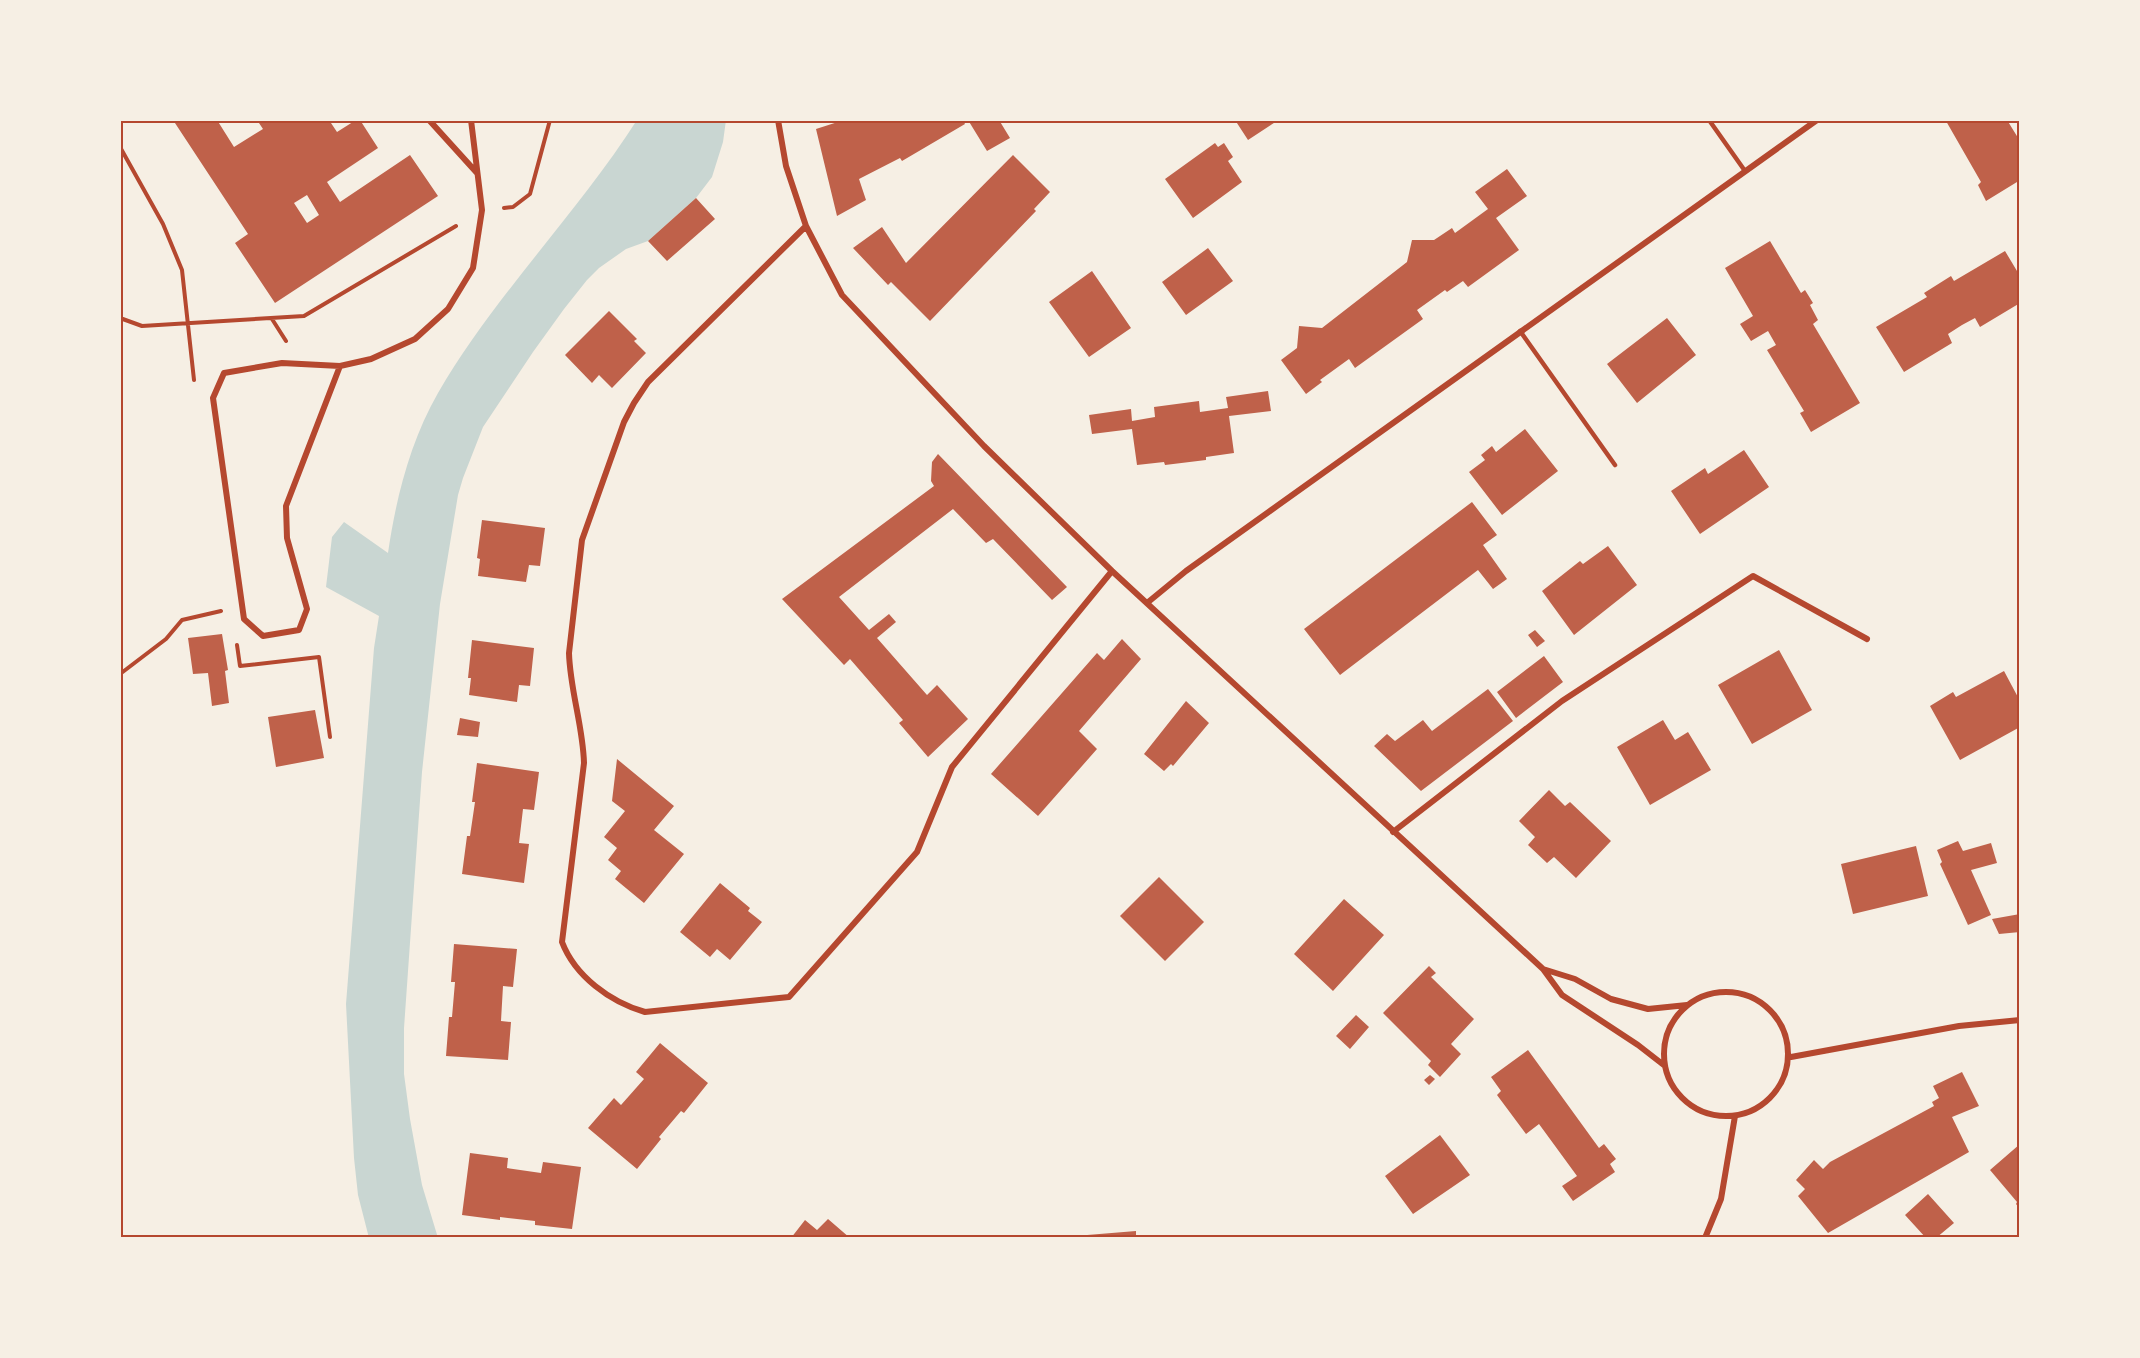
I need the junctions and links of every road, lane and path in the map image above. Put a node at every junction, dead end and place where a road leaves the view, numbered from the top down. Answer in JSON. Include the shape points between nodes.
{"nodes":[{"id":1,"x":429,"y":120,"type":"edge"},
{"id":2,"x":471,"y":120,"type":"edge"},
{"id":3,"x":550,"y":120,"type":"edge"},
{"id":4,"x":778,"y":120,"type":"edge"},
{"id":5,"x":1709,"y":120,"type":"edge"},
{"id":6,"x":1816,"y":120,"type":"edge"},
{"id":7,"x":120,"y":147,"type":"edge"},
{"id":8,"x":1745,"y":171,"type":"junction"},
{"id":9,"x":477,"y":173,"type":"junction"},
{"id":10,"x":482,"y":210,"type":"junction"},
{"id":11,"x":806,"y":226,"type":"junction"},
{"id":12,"x":120,"y":318,"type":"edge"},
{"id":13,"x":272,"y":319,"type":"junction"},
{"id":14,"x":187,"y":323,"type":"junction"},
{"id":15,"x":1520,"y":331,"type":"junction"},
{"id":16,"x":299,"y":364,"type":"junction"},
{"id":17,"x":340,"y":366,"type":"junction"},
{"id":18,"x":1615,"y":465,"type":"dead end"},
{"id":19,"x":1112,"y":571,"type":"junction"},
{"id":20,"x":1147,"y":603,"type":"junction"},
{"id":21,"x":229,"y":614,"type":"dead end"},
{"id":22,"x":236,"y":636,"type":"dead end"},
{"id":23,"x":1867,"y":639,"type":"dead end"},
{"id":24,"x":120,"y":674,"type":"edge"},
{"id":25,"x":330,"y":737,"type":"dead end"},
{"id":26,"x":1393,"y":832,"type":"junction"},
{"id":27,"x":1543,"y":969,"type":"junction"},
{"id":28,"x":1689,"y":1005,"type":"junction"},
{"id":29,"x":2020,"y":1020,"type":"edge"},
{"id":30,"x":1791,"y":1057,"type":"junction"},
{"id":31,"x":1665,"y":1066,"type":"junction"},
{"id":32,"x":1735,"y":1116,"type":"junction"},
{"id":33,"x":1705,"y":1238,"type":"edge"}],
"edges":[{"from":1,"to":9,"type":"street"},
{"from":2,"to":9,"type":"street"},
{"from":3,"to":10,"type":"path","via":[[530,194],[513,207]]},
{"from":4,"to":11,"type":"street","via":[[786,166]]},
{"from":5,"to":8,"type":"lane"},
{"from":6,"to":8,"type":"street"},
{"from":7,"to":14,"type":"path","via":[[163,224],[182,270]]},
{"from":8,"to":15,"type":"street"},
{"from":9,"to":10,"type":"street"},
{"from":10,"to":13,"type":"path","via":[[304,316]]},
{"from":10,"to":17,"type":"street","via":[[473,268],[448,309],[415,339],[372,360]]},
{"from":11,"to":19,"type":"street","via":[[842,295],[984,446]]},
{"from":11,"to":19,"type":"street","via":[[648,382],[624,423],[582,540],[569,671],[584,763],[562,942],[581,972],[624,1005],[645,1012],[789,997],[917,852],[952,767]]},
{"from":12,"to":14,"type":"path","via":[[142,326]]},
{"from":13,"to":14,"type":"path"},
{"from":13,"to":16,"type":"path"},
{"from":15,"to":18,"type":"lane"},
{"from":15,"to":20,"type":"street"},
{"from":16,"to":17,"type":"street"},
{"from":16,"to":17,"type":"street","via":[[282,363],[224,373],[213,398],[243,619],[263,636],[299,630],[307,609],[287,538],[286,507]]},
{"from":19,"to":20,"type":"street"},
{"from":20,"to":26,"type":"street"},
{"from":21,"to":24,"type":"path","via":[[224,610],[182,620],[166,639]]},
{"from":22,"to":25,"type":"path","via":[[240,666],[319,657]]},
{"from":23,"to":26,"type":"street","via":[[1752,576],[1562,701]]},
{"from":26,"to":27,"type":"street"},
{"from":27,"to":28,"type":"street","via":[[1575,979],[1611,999],[1648,1009]]},
{"from":27,"to":31,"type":"street","via":[[1562,995]]},
{"from":28,"to":30,"type":"street","via":[[1718,992],[1749,996],[1768,1007],[1781,1024]]},
{"from":28,"to":31,"type":"street","via":[[1669,1030]]},
{"from":29,"to":30,"type":"street","via":[[1959,1026]]},
{"from":30,"to":32,"type":"street","via":[[1773,1096],[1755,1109]]},
{"from":31,"to":32,"type":"street","via":[[1673,1086],[1687,1102],[1706,1113]]},
{"from":32,"to":33,"type":"street","via":[[1721,1199]]}]}
